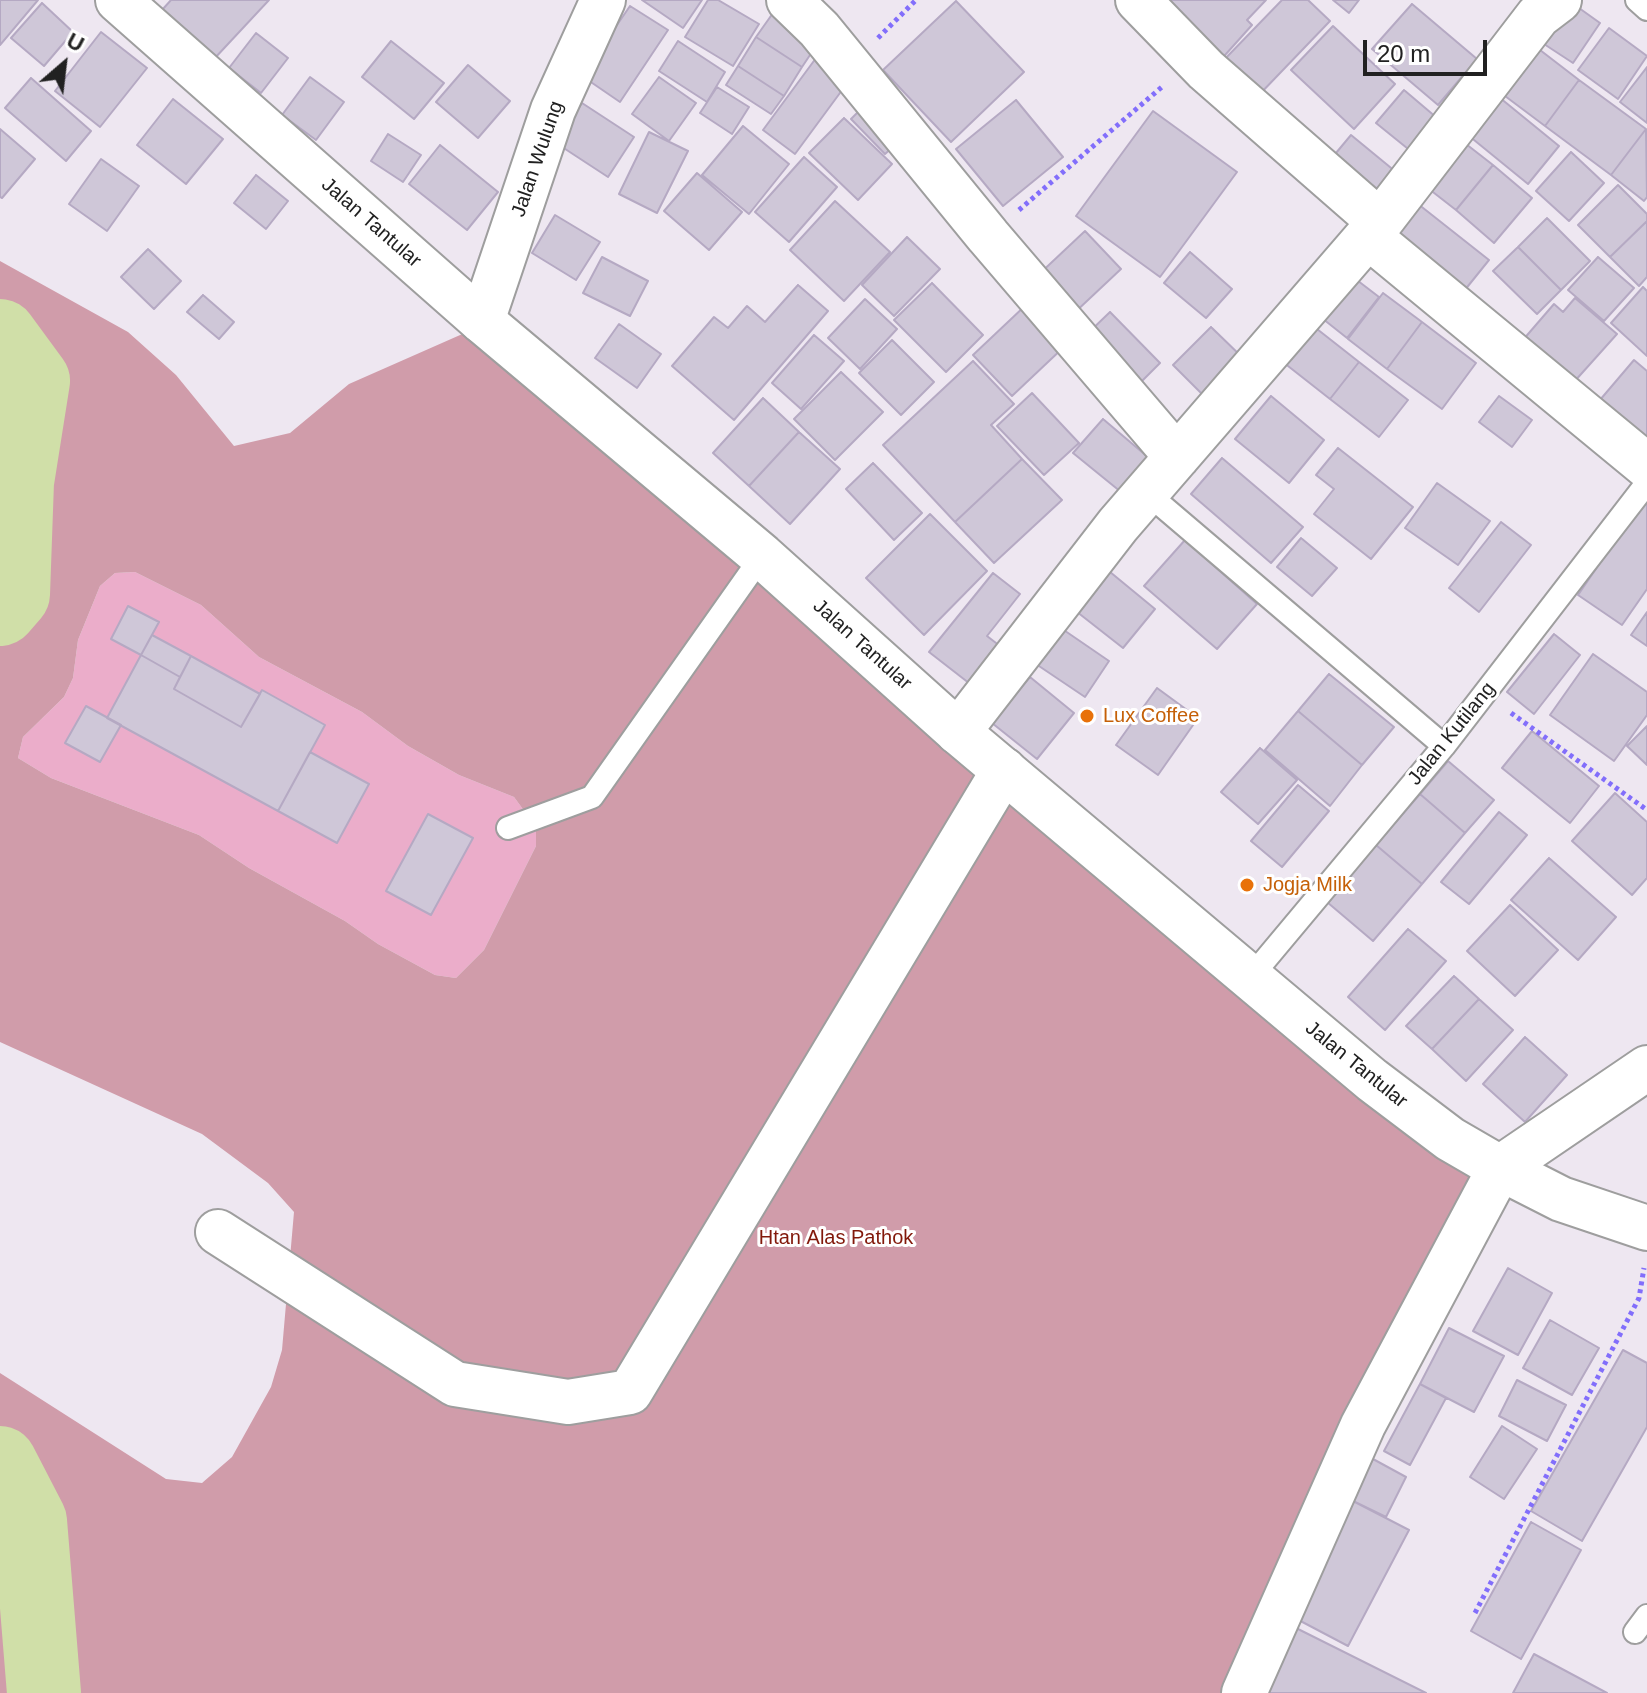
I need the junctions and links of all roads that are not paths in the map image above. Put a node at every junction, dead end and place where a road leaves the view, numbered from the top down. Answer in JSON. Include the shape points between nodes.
{"nodes":[{"id":1,"x":118,"y":0,"type":"edge"},
{"id":2,"x":603,"y":0,"type":"edge"},
{"id":3,"x":789,"y":0,"type":"edge"},
{"id":4,"x":1138,"y":0,"type":"edge"},
{"id":5,"x":1637,"y":0,"type":"edge"},
{"id":6,"x":1540,"y":5,"type":"edge"},
{"id":7,"x":1647,"y":9,"type":"edge"},
{"id":8,"x":1374,"y":229,"type":"junction"},
{"id":9,"x":482,"y":321,"type":"junction"},
{"id":10,"x":1177,"y":457,"type":"junction"},
{"id":11,"x":1647,"y":466,"type":"edge"},
{"id":12,"x":1647,"y":483,"type":"edge"},
{"id":13,"x":1147,"y":493,"type":"junction"},
{"id":14,"x":762,"y":556,"type":"junction"},
{"id":15,"x":958,"y":732,"type":"junction"},
{"id":16,"x":1444,"y":746,"type":"junction"},
{"id":17,"x":1004,"y":770,"type":"junction"},
{"id":18,"x":508,"y":828,"type":"dead end"},
{"id":19,"x":1250,"y":978,"type":"junction"},
{"id":20,"x":1647,"y":1068,"type":"edge"},
{"id":21,"x":1500,"y":1168,"type":"junction"},
{"id":22,"x":1641,"y":1226,"type":"edge"},
{"id":23,"x":218,"y":1232,"type":"dead end"},
{"id":24,"x":1244,"y":1693,"type":"edge"}],
"edges":[{"from":1,"to":9,"type":"street","name":"Jalan Tantular"},
{"from":2,"to":9,"type":"street","name":"Jalan Wulung","via":[[553,110]]},
{"from":3,"to":10,"type":"street","via":[[819,29]]},
{"from":4,"to":8,"type":"street"},
{"from":5,"to":7,"type":"lane"},
{"from":6,"to":8,"type":"street"},
{"from":8,"to":10,"type":"street"},
{"from":8,"to":11,"type":"street"},
{"from":9,"to":14,"type":"street","name":"Jalan Tantular"},
{"from":10,"to":13,"type":"street"},
{"from":12,"to":16,"type":"lane","name":"Jalan Kutilang"},
{"from":13,"to":15,"type":"street"},
{"from":13,"to":16,"type":"lane"},
{"from":14,"to":15,"type":"street","name":"Jalan Tantular"},
{"from":14,"to":18,"type":"lane","via":[[592,797]]},
{"from":15,"to":17,"type":"street","name":"Jalan Tantular"},
{"from":16,"to":19,"type":"lane","name":"Jalan Kutilang"},
{"from":17,"to":19,"type":"street","name":"Jalan Tantular"},
{"from":17,"to":23,"type":"street","via":[[630,1392],[568,1402],[455,1384]]},
{"from":19,"to":21,"type":"street","name":"Jalan Tantular","via":[[1372,1080],[1450,1139]]},
{"from":20,"to":21,"type":"street"},
{"from":21,"to":22,"type":"street","name":"Jalan Tantular","via":[[1561,1199]]},
{"from":21,"to":24,"type":"street","via":[[1363,1425]]}]}
